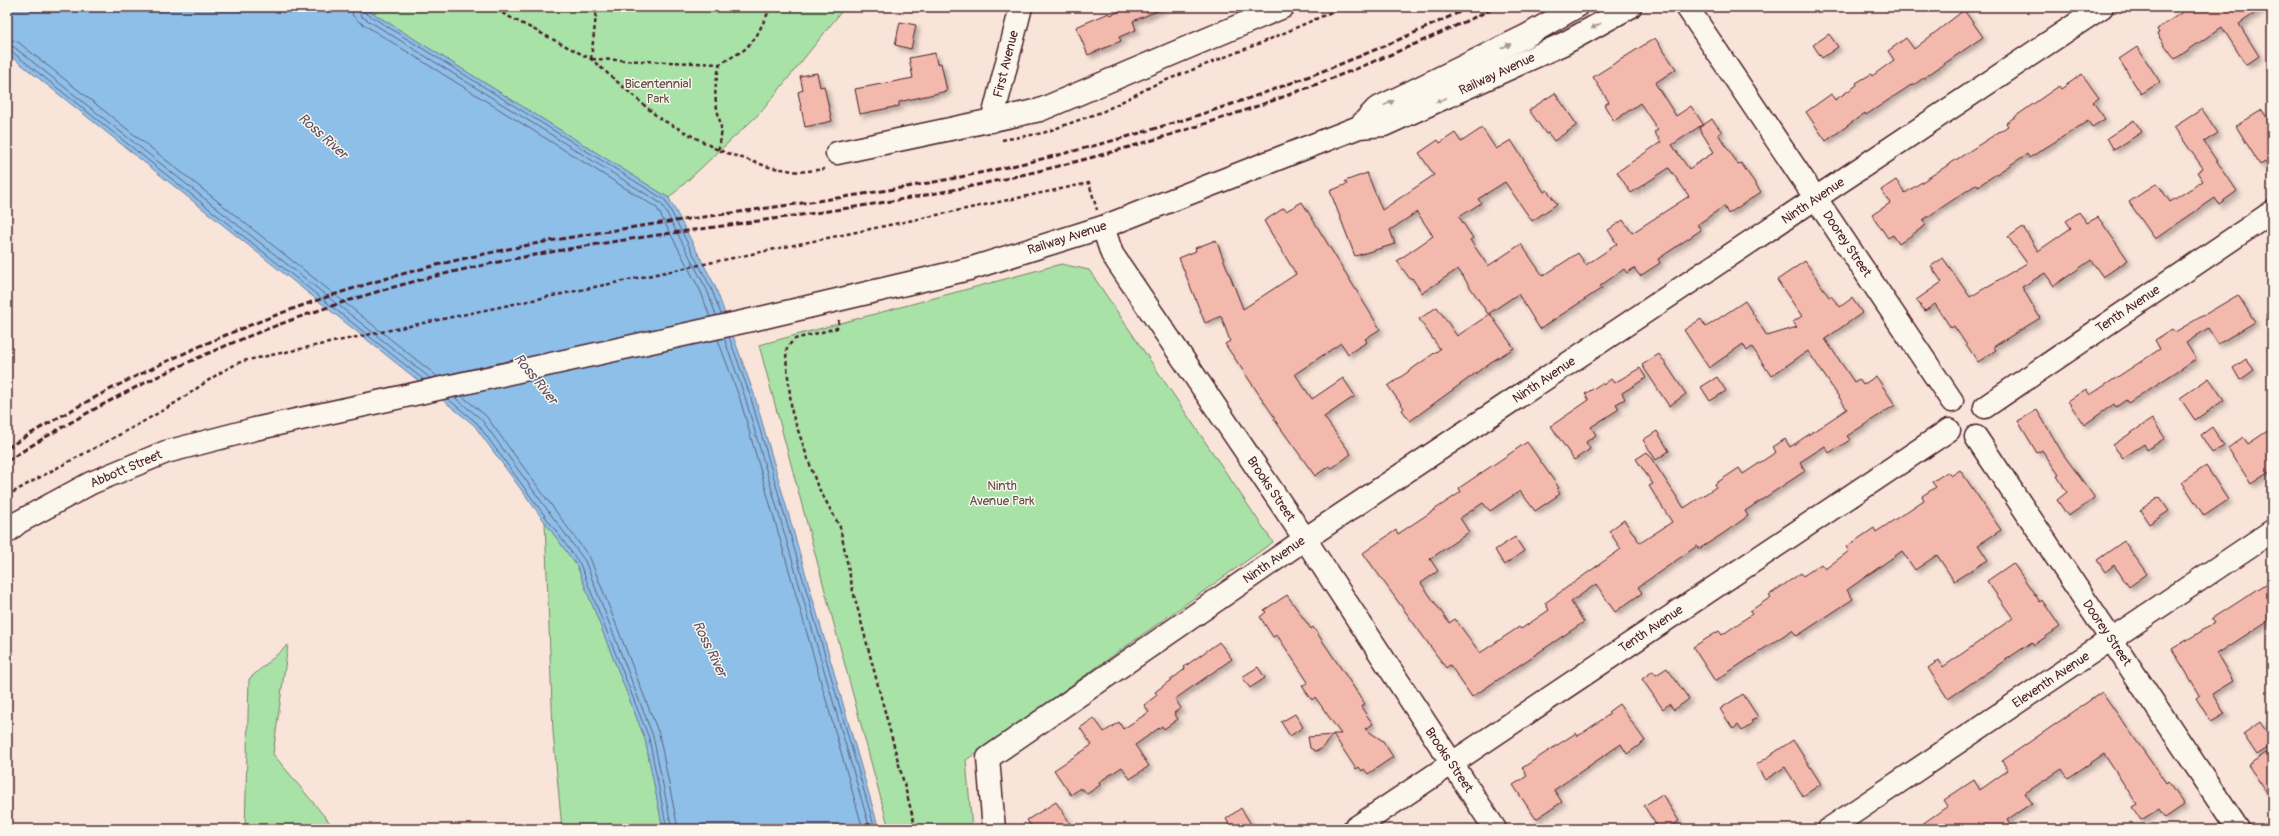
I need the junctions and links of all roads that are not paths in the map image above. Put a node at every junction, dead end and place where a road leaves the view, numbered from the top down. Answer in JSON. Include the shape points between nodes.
{"nodes":[{"id":1,"x":1021,"y":7,"type":"edge"},
{"id":2,"x":1283,"y":7,"type":"edge"},
{"id":3,"x":1576,"y":7,"type":"edge"},
{"id":4,"x":1630,"y":7,"type":"edge"},
{"id":5,"x":1687,"y":7,"type":"edge"},
{"id":6,"x":2102,"y":7,"type":"edge"},
{"id":7,"x":992,"y":121,"type":"junction"},
{"id":8,"x":1359,"y":127,"type":"junction"},
{"id":9,"x":834,"y":161,"type":"road end"},
{"id":10,"x":1816,"y":198,"type":"junction"},
{"id":11,"x":2272,"y":212,"type":"edge"},
{"id":12,"x":1103,"y":227,"type":"junction"},
{"id":13,"x":765,"y":317,"type":"joint"},
{"id":14,"x":1952,"y":401,"type":"junction"},
{"id":15,"x":1985,"y":406,"type":"junction"},
{"id":16,"x":1949,"y":430,"type":"junction"},
{"id":17,"x":1976,"y":436,"type":"junction"},
{"id":18,"x":2272,"y":531,"type":"edge"},
{"id":19,"x":7,"y":532,"type":"edge"},
{"id":20,"x":1305,"y":539,"type":"junction"},
{"id":21,"x":2112,"y":639,"type":"junction"},
{"id":22,"x":1451,"y":764,"type":"junction"},
{"id":23,"x":994,"y":829,"type":"edge"},
{"id":24,"x":1354,"y":829,"type":"edge"},
{"id":25,"x":1495,"y":829,"type":"edge"},
{"id":26,"x":1829,"y":829,"type":"edge"},
{"id":27,"x":2238,"y":829,"type":"edge"}],
"edges":[{"from":1,"to":7,"type":"street","name":"First Avenue"},
{"from":2,"to":7,"type":"street","via":[[1040,110]]},
{"from":8,"to":3,"type":"street","name":"Railway Avenue","one_way":true,"via":[[1376,109],[1526,36]]},
{"from":4,"to":8,"type":"street","name":"Railway Avenue","one_way":true,"via":[[1564,43],[1384,125]]},
{"from":5,"to":10,"type":"street","name":"Doorey Street"},
{"from":6,"to":10,"type":"street","name":"Ninth Avenue"},
{"from":7,"to":9,"type":"street"},
{"from":8,"to":12,"type":"street","name":"Railway Avenue"},
{"from":10,"to":14,"type":"street","name":"Doorey Street"},
{"from":10,"to":20,"type":"street","name":"Ninth Avenue"},
{"from":11,"to":15,"type":"street","name":"Tenth Avenue"},
{"from":12,"to":13,"type":"street","name":"Railway Avenue","via":[[969,269]]},
{"from":12,"to":20,"type":"street","name":"Brooks Street","via":[[1112,254]]},
{"from":13,"to":19,"type":"street","name":"Abbott Street","via":[[255,429],[166,452],[91,483],[19,522]]},
{"from":14,"to":15,"type":"street","via":[[1970,396]]},
{"from":14,"to":16,"type":"street","via":[[1945,418]]},
{"from":15,"to":17,"type":"street","via":[[1988,420],[1986,427]]},
{"from":16,"to":17,"type":"street","via":[[1964,439]]},
{"from":16,"to":22,"type":"street","name":"Tenth Avenue"},
{"from":17,"to":21,"type":"street","name":"Doorey Street"},
{"from":18,"to":21,"type":"street","name":"Eleventh Avenue"},
{"from":20,"to":22,"type":"street","name":"Brooks Street"},
{"from":20,"to":23,"type":"street","name":"Ninth Avenue","via":[[988,758]]},
{"from":21,"to":26,"type":"street","name":"Eleventh Avenue"},
{"from":21,"to":27,"type":"street","name":"Doorey Street"},
{"from":22,"to":24,"type":"street","name":"Tenth Avenue"},
{"from":22,"to":25,"type":"street","name":"Brooks Street"}]}
